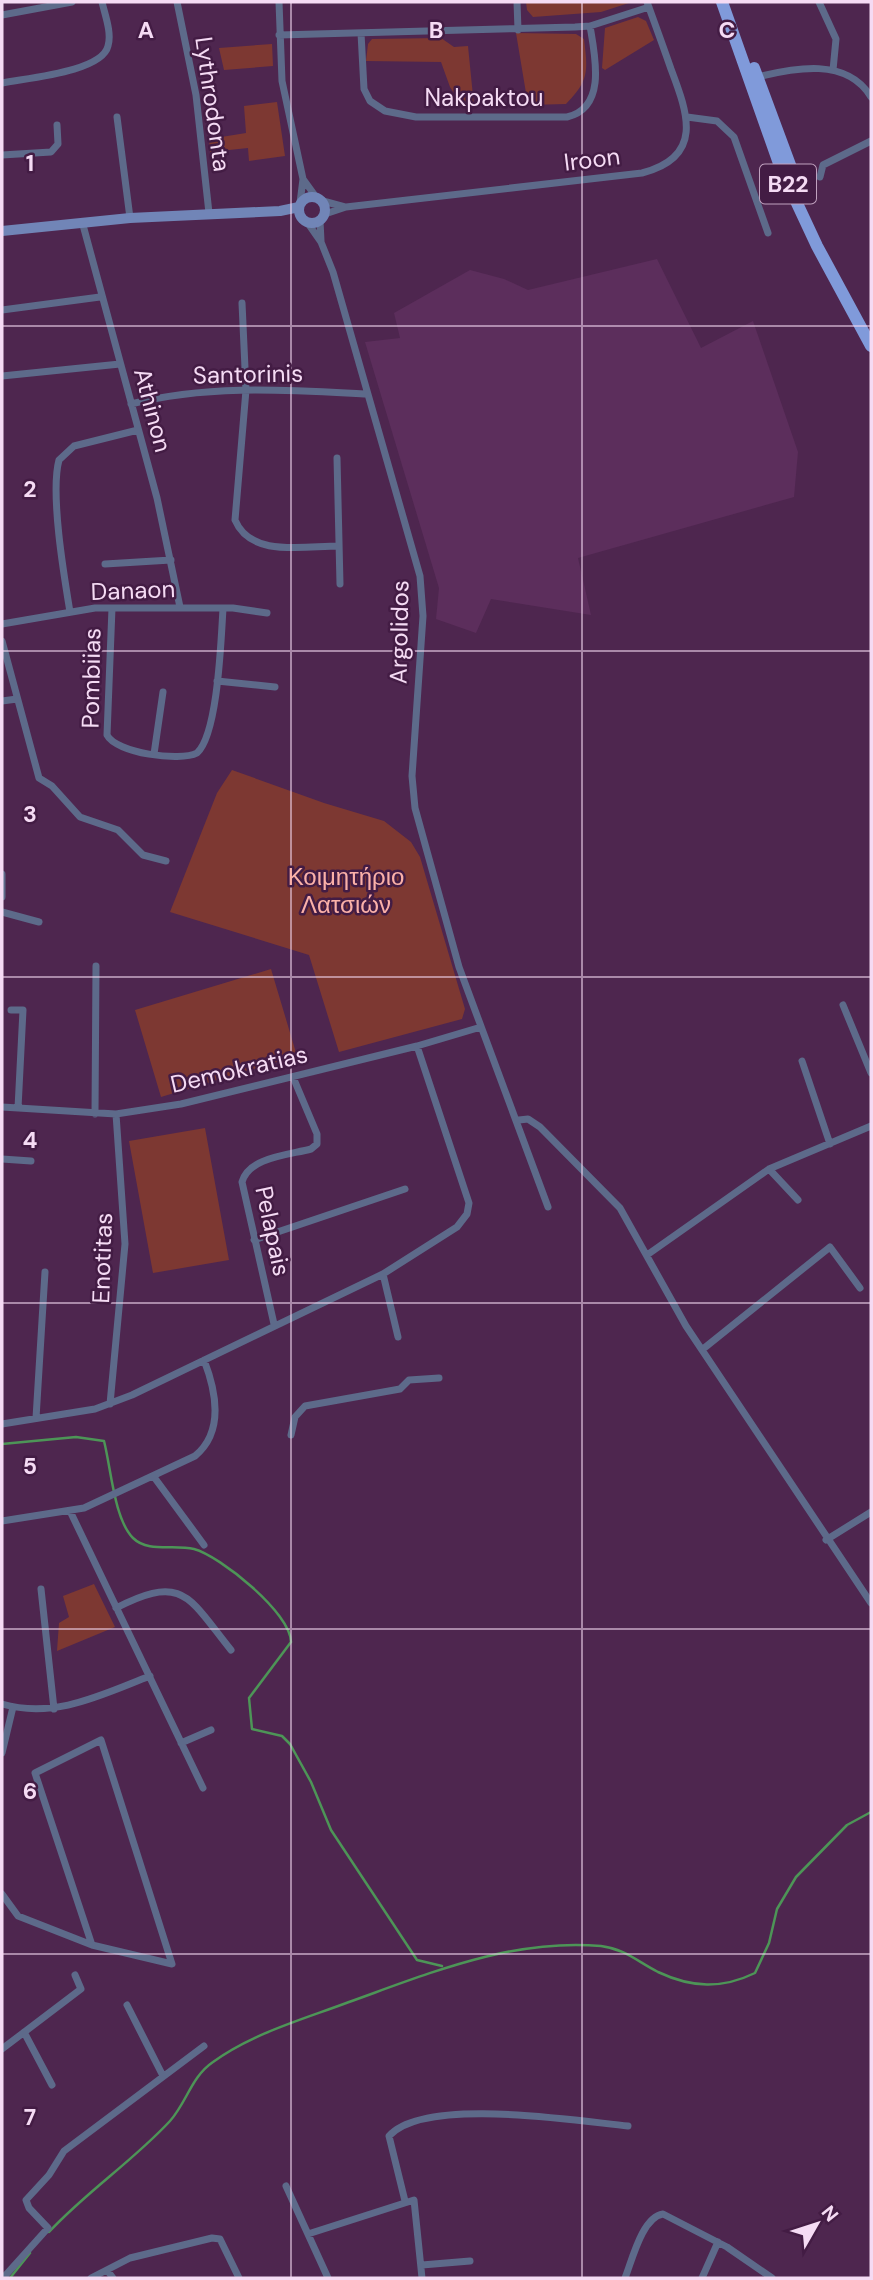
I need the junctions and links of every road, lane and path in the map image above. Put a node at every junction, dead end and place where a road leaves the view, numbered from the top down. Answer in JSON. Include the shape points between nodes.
{"nodes":[{"id":1,"x":72,"y":2,"type":"edge"},
{"id":2,"x":102,"y":2,"type":"edge"},
{"id":3,"x":177,"y":2,"type":"edge"},
{"id":4,"x":279,"y":2,"type":"edge"},
{"id":5,"x":517,"y":2,"type":"edge"},
{"id":6,"x":722,"y":2,"type":"edge"},
{"id":7,"x":731,"y":2,"type":"edge"},
{"id":8,"x":819,"y":2,"type":"edge"},
{"id":9,"x":648,"y":5,"type":"edge"},
{"id":10,"x":2,"y":15,"type":"edge"},
{"id":11,"x":590,"y":26,"type":"junction"},
{"id":12,"x":519,"y":30,"type":"junction"},
{"id":13,"x":361,"y":33,"type":"junction"},
{"id":14,"x":279,"y":35,"type":"junction"},
{"id":15,"x":833,"y":70,"type":"junction"},
{"id":16,"x":753,"y":78,"type":"junction"},
{"id":17,"x":2,"y":83,"type":"edge"},
{"id":18,"x":871,"y":97,"type":"edge"},
{"id":19,"x":117,"y":117,"type":"dead end"},
{"id":20,"x":687,"y":117,"type":"junction"},
{"id":21,"x":57,"y":125,"type":"dead end"},
{"id":22,"x":871,"y":141,"type":"edge"},
{"id":23,"x":2,"y":155,"type":"edge"},
{"id":24,"x":820,"y":177,"type":"dead end"},
{"id":25,"x":303,"y":179,"type":"junction"},
{"id":26,"x":319,"y":199,"type":"junction"},
{"id":27,"x":346,"y":207,"type":"junction"},
{"id":28,"x":302,"y":212,"type":"junction"},
{"id":29,"x":209,"y":213,"type":"junction"},
{"id":30,"x":322,"y":217,"type":"junction"},
{"id":31,"x":130,"y":218,"type":"junction"},
{"id":32,"x":83,"y":225,"type":"junction"},
{"id":33,"x":2,"y":231,"type":"edge"},
{"id":34,"x":768,"y":233,"type":"dead end"},
{"id":35,"x":321,"y":242,"type":"junction"},
{"id":36,"x":100,"y":298,"type":"junction"},
{"id":37,"x":242,"y":303,"type":"dead end"},
{"id":38,"x":2,"y":310,"type":"edge"},
{"id":39,"x":871,"y":346,"type":"edge"},
{"id":40,"x":120,"y":364,"type":"junction"},
{"id":41,"x":2,"y":376,"type":"edge"},
{"id":42,"x":246,"y":390,"type":"junction"},
{"id":43,"x":368,"y":394,"type":"junction"},
{"id":44,"x":131,"y":404,"type":"junction"},
{"id":45,"x":138,"y":430,"type":"junction"},
{"id":46,"x":337,"y":458,"type":"dead end"},
{"id":47,"x":339,"y":546,"type":"junction"},
{"id":48,"x":171,"y":560,"type":"junction"},
{"id":49,"x":105,"y":564,"type":"dead end"},
{"id":50,"x":340,"y":584,"type":"dead end"},
{"id":51,"x":180,"y":607,"type":"junction"},
{"id":52,"x":112,"y":608,"type":"junction"},
{"id":53,"x":223,"y":609,"type":"junction"},
{"id":54,"x":70,"y":612,"type":"junction"},
{"id":55,"x":267,"y":612,"type":"dead end"},
{"id":56,"x":2,"y":624,"type":"edge"},
{"id":57,"x":2,"y":642,"type":"edge"},
{"id":58,"x":217,"y":681,"type":"junction"},
{"id":59,"x":275,"y":687,"type":"dead end"},
{"id":60,"x":163,"y":692,"type":"dead end"},
{"id":61,"x":17,"y":699,"type":"junction"},
{"id":62,"x":2,"y":701,"type":"edge"},
{"id":63,"x":155,"y":754,"type":"junction"},
{"id":64,"x":166,"y":861,"type":"dead end"},
{"id":65,"x":2,"y":874,"type":"edge"},
{"id":66,"x":2,"y":897,"type":"edge"},
{"id":67,"x":2,"y":912,"type":"edge"},
{"id":68,"x":39,"y":922,"type":"dead end"},
{"id":69,"x":96,"y":966,"type":"dead end"},
{"id":70,"x":843,"y":1005,"type":"dead end"},
{"id":71,"x":11,"y":1010,"type":"dead end"},
{"id":72,"x":481,"y":1027,"type":"junction"},
{"id":73,"x":417,"y":1046,"type":"junction"},
{"id":74,"x":802,"y":1062,"type":"dead end"},
{"id":75,"x":871,"y":1073,"type":"edge"},
{"id":76,"x":293,"y":1077,"type":"junction"},
{"id":77,"x":2,"y":1107,"type":"edge"},
{"id":78,"x":18,"y":1108,"type":"junction"},
{"id":79,"x":95,"y":1114,"type":"junction"},
{"id":80,"x":116,"y":1114,"type":"junction"},
{"id":81,"x":519,"y":1120,"type":"junction"},
{"id":82,"x":871,"y":1126,"type":"edge"},
{"id":83,"x":830,"y":1144,"type":"junction"},
{"id":84,"x":2,"y":1159,"type":"edge"},
{"id":85,"x":31,"y":1161,"type":"dead end"},
{"id":86,"x":769,"y":1169,"type":"junction"},
{"id":87,"x":405,"y":1189,"type":"dead end"},
{"id":88,"x":798,"y":1200,"type":"dead end"},
{"id":89,"x":548,"y":1206,"type":"dead end"},
{"id":90,"x":254,"y":1240,"type":"junction"},
{"id":91,"x":647,"y":1255,"type":"junction"},
{"id":92,"x":45,"y":1272,"type":"dead end"},
{"id":93,"x":383,"y":1274,"type":"junction"},
{"id":94,"x":860,"y":1288,"type":"dead end"},
{"id":95,"x":274,"y":1324,"type":"junction"},
{"id":96,"x":398,"y":1337,"type":"dead end"},
{"id":97,"x":703,"y":1349,"type":"junction"},
{"id":98,"x":204,"y":1360,"type":"junction"},
{"id":99,"x":439,"y":1378,"type":"dead end"},
{"id":100,"x":110,"y":1404,"type":"junction"},
{"id":101,"x":36,"y":1418,"type":"junction"},
{"id":102,"x":2,"y":1424,"type":"edge"},
{"id":103,"x":291,"y":1435,"type":"dead end"},
{"id":104,"x":154,"y":1477,"type":"junction"},
{"id":105,"x":70,"y":1511,"type":"junction"},
{"id":106,"x":871,"y":1512,"type":"edge"},
{"id":107,"x":2,"y":1521,"type":"edge"},
{"id":108,"x":826,"y":1540,"type":"junction"},
{"id":109,"x":204,"y":1545,"type":"dead end"},
{"id":110,"x":41,"y":1589,"type":"dead end"},
{"id":111,"x":871,"y":1603,"type":"edge"},
{"id":112,"x":116,"y":1608,"type":"junction"},
{"id":113,"x":231,"y":1650,"type":"dead end"},
{"id":114,"x":150,"y":1676,"type":"junction"},
{"id":115,"x":2,"y":1704,"type":"edge"},
{"id":116,"x":13,"y":1707,"type":"junction"},
{"id":117,"x":54,"y":1709,"type":"junction"},
{"id":118,"x":211,"y":1730,"type":"dead end"},
{"id":119,"x":181,"y":1742,"type":"junction"},
{"id":120,"x":2,"y":1752,"type":"edge"},
{"id":121,"x":202,"y":1788,"type":"dead end"},
{"id":122,"x":2,"y":1894,"type":"edge"},
{"id":123,"x":92,"y":1945,"type":"junction"},
{"id":124,"x":75,"y":1975,"type":"dead end"},
{"id":125,"x":127,"y":2005,"type":"dead end"},
{"id":126,"x":24,"y":2032,"type":"junction"},
{"id":127,"x":204,"y":2046,"type":"dead end"},
{"id":128,"x":2,"y":2049,"type":"edge"},
{"id":129,"x":163,"y":2076,"type":"junction"},
{"id":130,"x":52,"y":2085,"type":"dead end"},
{"id":131,"x":628,"y":2126,"type":"dead end"},
{"id":132,"x":286,"y":2186,"type":"dead end"},
{"id":133,"x":405,"y":2201,"type":"junction"},
{"id":134,"x":308,"y":2234,"type":"junction"},
{"id":135,"x":718,"y":2242,"type":"junction"},
{"id":136,"x":470,"y":2261,"type":"dead end"},
{"id":137,"x":422,"y":2265,"type":"junction"},
{"id":138,"x":107,"y":2270,"type":"junction"},
{"id":139,"x":3,"y":2278,"type":"edge"},
{"id":140,"x":91,"y":2278,"type":"edge"},
{"id":141,"x":113,"y":2278,"type":"edge"},
{"id":142,"x":239,"y":2278,"type":"edge"},
{"id":143,"x":328,"y":2278,"type":"edge"},
{"id":144,"x":422,"y":2278,"type":"edge"},
{"id":145,"x":625,"y":2278,"type":"edge"},
{"id":146,"x":702,"y":2278,"type":"edge"},
{"id":147,"x":772,"y":2278,"type":"edge"}],
"edges":[{"from":1,"to":10,"type":"street"},
{"from":2,"to":17,"type":"street","via":[[109,42],[100,59]]},
{"from":3,"to":29,"type":"street","name":"Lythrodonta","via":[[196,95]]},
{"from":4,"to":14,"type":"street"},
{"from":5,"to":12,"type":"street"},
{"from":6,"to":16,"type":"main road","number":"B22"},
{"from":7,"to":16,"type":"main road","number":"B22"},
{"from":8,"to":15,"type":"street","via":[[836,39]]},
{"from":9,"to":11,"type":"street"},
{"from":9,"to":20,"type":"street"},
{"from":11,"to":12,"type":"street"},
{"from":11,"to":13,"type":"street","name":"Nakpaktou","via":[[593,94],[583,110],[567,117],[416,117],[385,111],[364,89]]},
{"from":12,"to":13,"type":"street"},
{"from":13,"to":14,"type":"street"},
{"from":14,"to":25,"type":"street","via":[[286,108]]},
{"from":15,"to":16,"type":"street","via":[[800,67]]},
{"from":15,"to":18,"type":"street","via":[[854,80]]},
{"from":16,"to":39,"type":"main road","number":"B22","via":[[838,284]]},
{"from":19,"to":31,"type":"street"},
{"from":20,"to":27,"type":"street","name":"Iroon","via":[[680,150],[649,172]]},
{"from":20,"to":34,"type":"street","via":[[717,121],[734,136]]},
{"from":21,"to":23,"type":"street","via":[[58,144],[51,152]]},
{"from":22,"to":24,"type":"street","via":[[823,165]]},
{"from":25,"to":26,"type":"street"},
{"from":25,"to":28,"type":"street"},
{"from":26,"to":27,"type":"street","name":"Iroon"},
{"from":26,"to":28,"type":"street","via":[[307,197]]},
{"from":26,"to":30,"type":"street"},
{"from":27,"to":30,"type":"street","name":"Iroon"},
{"from":28,"to":29,"type":"street"},
{"from":28,"to":30,"type":"street"},
{"from":28,"to":35,"type":"street","name":"Argolidos"},
{"from":29,"to":31,"type":"street"},
{"from":30,"to":35,"type":"street","name":"Argolidos"},
{"from":31,"to":32,"type":"street"},
{"from":32,"to":33,"type":"street"},
{"from":32,"to":36,"type":"street","name":"Athinon"},
{"from":35,"to":43,"type":"street","name":"Argolidos"},
{"from":36,"to":38,"type":"street"},
{"from":36,"to":40,"type":"street","name":"Athinon"},
{"from":37,"to":42,"type":"street"},
{"from":40,"to":41,"type":"street"},
{"from":40,"to":44,"type":"street","name":"Athinon"},
{"from":42,"to":43,"type":"street","name":"Santorinis"},
{"from":42,"to":44,"type":"street","name":"Santorinis","via":[[172,395]]},
{"from":42,"to":47,"type":"street","via":[[235,520],[239,530],[249,541],[263,545]]},
{"from":43,"to":72,"type":"street","name":"Argolidos","via":[[422,589],[415,808],[459,967]]},
{"from":44,"to":45,"type":"street","name":"Athinon"},
{"from":45,"to":48,"type":"street","name":"Athinon"},
{"from":45,"to":54,"type":"street","via":[[76,445],[60,460],[57,499]]},
{"from":46,"to":47,"type":"street"},
{"from":47,"to":50,"type":"street"},
{"from":48,"to":49,"type":"street"},
{"from":48,"to":51,"type":"street","name":"Athinon"},
{"from":51,"to":52,"type":"street","name":"Danaon"},
{"from":51,"to":53,"type":"street","name":"Danaon"},
{"from":52,"to":54,"type":"street","name":"Danaon"},
{"from":52,"to":63,"type":"street","name":"Pombiias","via":[[107,736],[119,748]]},
{"from":53,"to":55,"type":"street","name":"Danaon"},
{"from":53,"to":58,"type":"street"},
{"from":54,"to":56,"type":"street","name":"Danaon"},
{"from":57,"to":61,"type":"street"},
{"from":58,"to":59,"type":"street"},
{"from":58,"to":63,"type":"street","name":"Pombiias","via":[[205,741],[197,753],[185,757]]},
{"from":60,"to":63,"type":"street"},
{"from":61,"to":62,"type":"street"},
{"from":61,"to":64,"type":"street","via":[[39,778],[80,817],[118,830],[143,855]]},
{"from":65,"to":66,"type":"street"},
{"from":67,"to":68,"type":"street"},
{"from":69,"to":79,"type":"street"},
{"from":70,"to":75,"type":"street"},
{"from":71,"to":78,"type":"street","via":[[23,1010]]},
{"from":72,"to":73,"type":"street","name":"Demokratias"},
{"from":72,"to":81,"type":"street","name":"Argolidos"},
{"from":73,"to":76,"type":"street","name":"Demokratias"},
{"from":73,"to":93,"type":"street","via":[[469,1209],[457,1227]]},
{"from":74,"to":83,"type":"street"},
{"from":76,"to":80,"type":"street","name":"Demokratias","via":[[181,1104]]},
{"from":76,"to":90,"type":"street","name":"Pelapais","via":[[318,1140],[311,1149],[257,1163],[246,1172],[242,1187]]},
{"from":77,"to":78,"type":"street","name":"Demokratias"},
{"from":78,"to":79,"type":"street","name":"Demokratias"},
{"from":79,"to":80,"type":"street","name":"Demokratias"},
{"from":80,"to":100,"type":"street","name":"Enotitas","via":[[125,1244]]},
{"from":81,"to":89,"type":"street","name":"Argolidos"},
{"from":81,"to":91,"type":"street","via":[[528,1119],[540,1127],[608,1193]]},
{"from":82,"to":83,"type":"street"},
{"from":83,"to":86,"type":"street"},
{"from":84,"to":85,"type":"street"},
{"from":86,"to":88,"type":"street"},
{"from":86,"to":91,"type":"street"},
{"from":87,"to":90,"type":"street"},
{"from":90,"to":95,"type":"street","name":"Pelapais"},
{"from":91,"to":97,"type":"street"},
{"from":92,"to":101,"type":"street"},
{"from":93,"to":95,"type":"street"},
{"from":93,"to":96,"type":"street"},
{"from":94,"to":97,"type":"street","via":[[830,1247]]},
{"from":95,"to":98,"type":"street"},
{"from":97,"to":108,"type":"street"},
{"from":98,"to":100,"type":"street"},
{"from":98,"to":104,"type":"street","via":[[215,1409],[208,1442],[195,1456]]},
{"from":99,"to":103,"type":"street","via":[[409,1380],[400,1389],[305,1406],[296,1413]]},
{"from":100,"to":101,"type":"street"},
{"from":101,"to":102,"type":"street"},
{"from":104,"to":105,"type":"street"},
{"from":104,"to":109,"type":"street"},
{"from":105,"to":107,"type":"street"},
{"from":105,"to":112,"type":"street"},
{"from":106,"to":108,"type":"street"},
{"from":108,"to":111,"type":"street"},
{"from":110,"to":117,"type":"street"},
{"from":112,"to":113,"type":"street","via":[[152,1591],[175,1592],[195,1605]]},
{"from":112,"to":114,"type":"street"},
{"from":114,"to":117,"type":"street"},
{"from":114,"to":119,"type":"street"},
{"from":115,"to":116,"type":"street"},
{"from":116,"to":117,"type":"street"},
{"from":116,"to":120,"type":"street"},
{"from":118,"to":119,"type":"street"},
{"from":119,"to":121,"type":"street"},
{"from":122,"to":123,"type":"street","via":[[18,1916]]},
{"from":123,"to":123,"type":"street","via":[[35,1773],[102,1740],[173,1964]]},
{"from":124,"to":126,"type":"street","via":[[81,1989]]},
{"from":125,"to":129,"type":"street"},
{"from":126,"to":128,"type":"street"},
{"from":126,"to":130,"type":"street"},
{"from":127,"to":129,"type":"street"},
{"from":129,"to":139,"type":"street","via":[[68,2148],[27,2198],[29,2208],[48,2228]]},
{"from":131,"to":133,"type":"street","via":[[491,2113],[396,2128],[389,2136]]},
{"from":132,"to":134,"type":"street"},
{"from":133,"to":134,"type":"street"},
{"from":133,"to":137,"type":"street","via":[[414,2200]]},
{"from":134,"to":143,"type":"street"},
{"from":135,"to":145,"type":"street","via":[[667,2215],[656,2215]]},
{"from":135,"to":146,"type":"street"},
{"from":135,"to":147,"type":"street"},
{"from":136,"to":137,"type":"street"},
{"from":137,"to":144,"type":"street"},
{"from":138,"to":140,"type":"street"},
{"from":138,"to":141,"type":"street"},
{"from":138,"to":142,"type":"street","via":[[130,2259],[212,2238],[227,2247]]}]}
